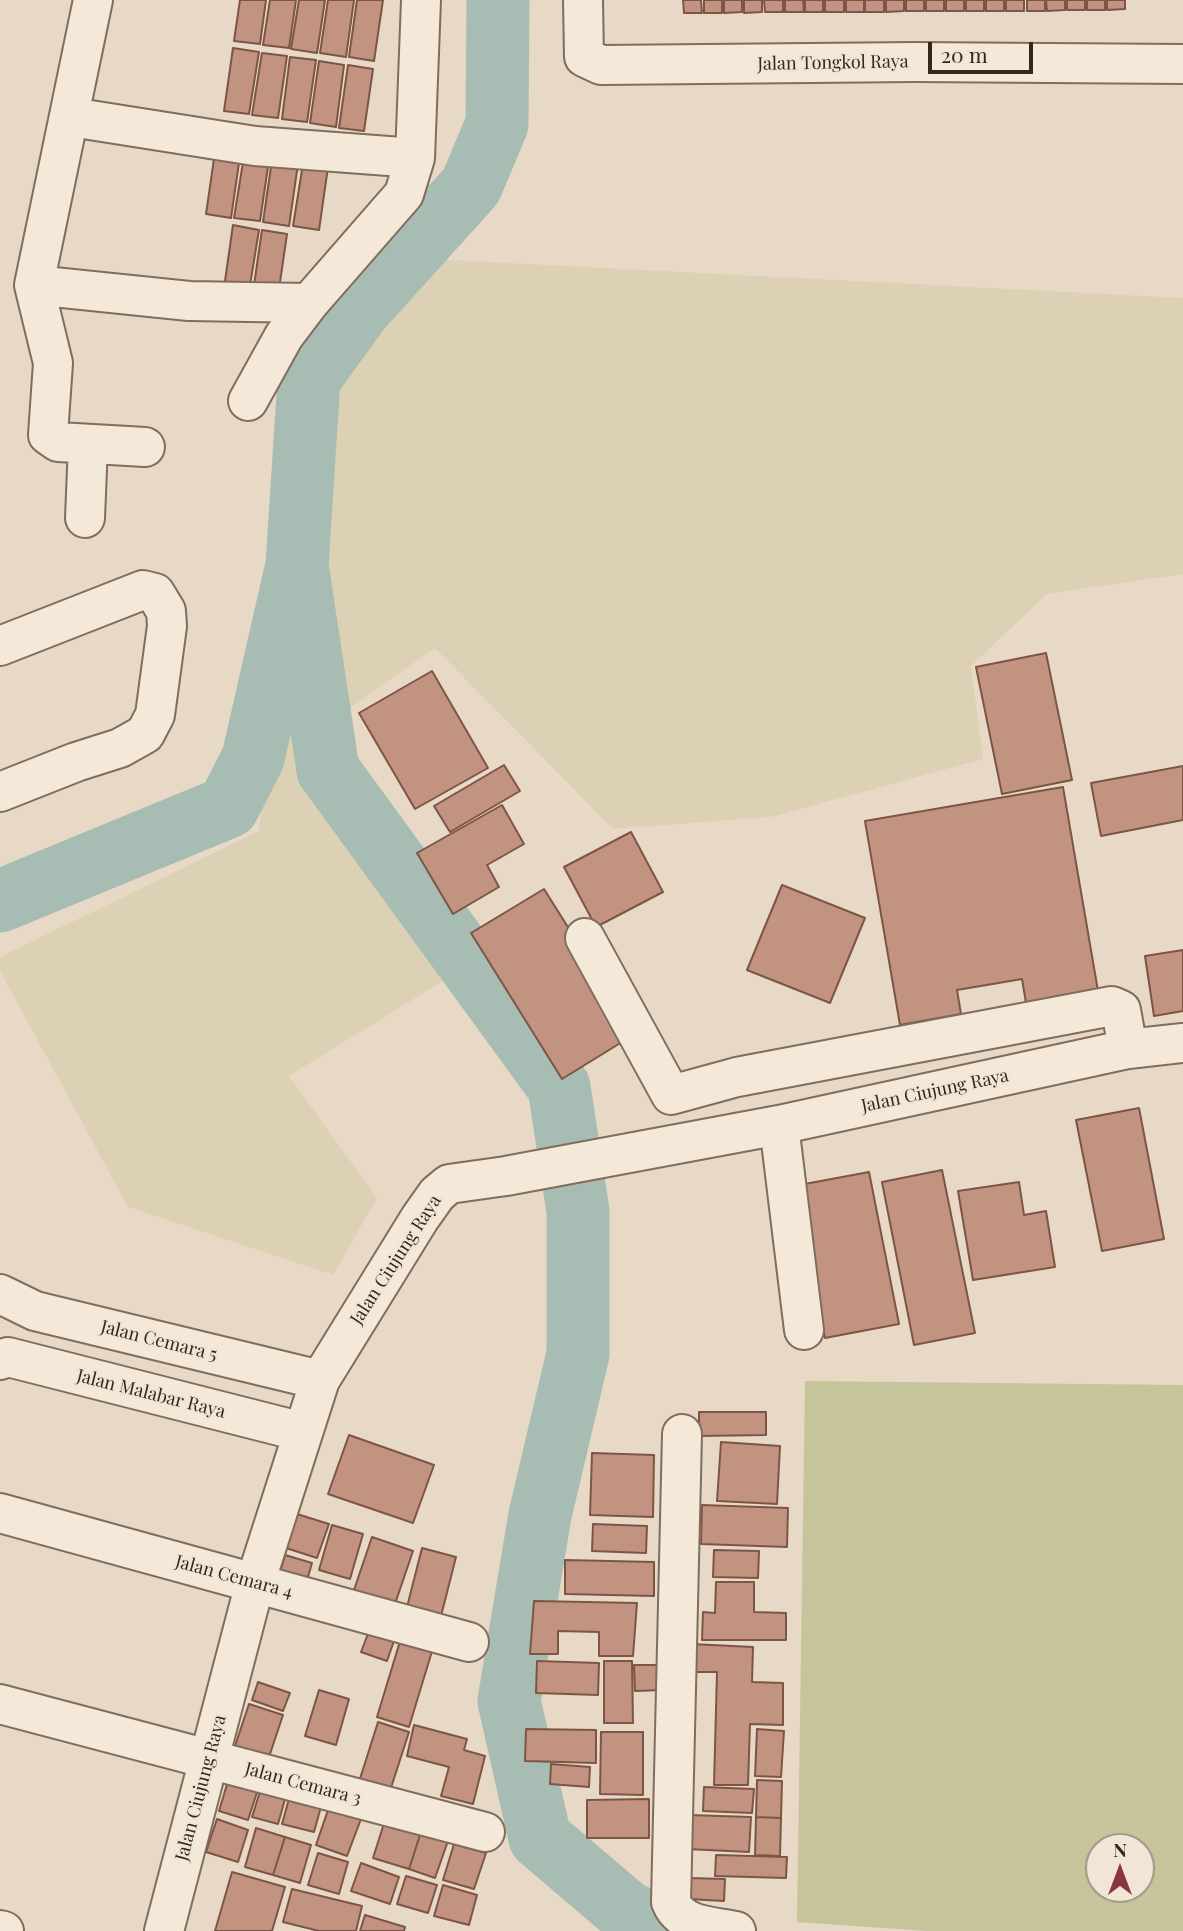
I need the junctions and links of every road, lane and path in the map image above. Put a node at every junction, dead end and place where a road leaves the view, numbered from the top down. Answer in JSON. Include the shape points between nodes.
{"nodes":[{"id":1,"x":93,"y":0,"type":"edge"},
{"id":2,"x":421,"y":0,"type":"edge"},
{"id":3,"x":582,"y":0,"type":"edge"},
{"id":4,"x":1183,"y":64,"type":"edge"},
{"id":5,"x":71,"y":117,"type":"junction"},
{"id":6,"x":415,"y":159,"type":"junction"},
{"id":7,"x":34,"y":285,"type":"junction"},
{"id":8,"x":309,"y":303,"type":"junction"},
{"id":9,"x":248,"y":401,"type":"dead end"},
{"id":10,"x":88,"y":444,"type":"junction"},
{"id":11,"x":145,"y":447,"type":"dead end"},
{"id":12,"x":85,"y":518,"type":"dead end"},
{"id":13,"x":0,"y":646,"type":"edge"},
{"id":14,"x":0,"y":793,"type":"edge"},
{"id":15,"x":584,"y":937,"type":"dead end"},
{"id":16,"x":1183,"y":1043,"type":"edge"},
{"id":17,"x":1128,"y":1049,"type":"junction"},
{"id":18,"x":671,"y":1095,"type":"junction"},
{"id":19,"x":779,"y":1125,"type":"junction"},
{"id":20,"x":686,"y":1141,"type":"junction"},
{"id":21,"x":0,"y":1294,"type":"edge"},
{"id":22,"x":804,"y":1330,"type":"dead end"},
{"id":23,"x":0,"y":1360,"type":"edge"},
{"id":24,"x":320,"y":1380,"type":"junction"},
{"id":25,"x":303,"y":1433,"type":"junction"},
{"id":26,"x":682,"y":1434,"type":"dead end"},
{"id":27,"x":0,"y":1513,"type":"edge"},
{"id":28,"x":255,"y":1583,"type":"junction"},
{"id":29,"x":469,"y":1642,"type":"dead end"},
{"id":30,"x":0,"y":1704,"type":"edge"},
{"id":31,"x":209,"y":1760,"type":"junction"},
{"id":32,"x":485,"y":1832,"type":"dead end"},
{"id":33,"x":164,"y":1931,"type":"edge"},
{"id":34,"x":736,"y":1931,"type":"edge"}],
"edges":[{"from":1,"to":5,"type":"street"},
{"from":2,"to":6,"type":"street"},
{"from":3,"to":4,"type":"street","name":"Jalan Tongkol Raya","via":[[584,57],[601,65]]},
{"from":5,"to":6,"type":"street","via":[[255,146]]},
{"from":5,"to":7,"type":"street"},
{"from":6,"to":8,"type":"street","via":[[404,194]]},
{"from":7,"to":8,"type":"street","via":[[190,301]]},
{"from":7,"to":10,"type":"street","via":[[52,363],[48,435],[58,442]]},
{"from":8,"to":9,"type":"street","via":[[284,336]]},
{"from":10,"to":11,"type":"street"},
{"from":10,"to":12,"type":"street"},
{"from":13,"to":14,"type":"street","via":[[143,590],[155,593],[166,611],[155,715],[145,734],[120,748]]},
{"from":15,"to":18,"type":"street"},
{"from":16,"to":17,"type":"street","name":"Jalan Ciujung Raya"},
{"from":17,"to":18,"type":"street","via":[[1121,1010],[1112,1006],[737,1077]]},
{"from":17,"to":19,"type":"street","name":"Jalan Ciujung Raya"},
{"from":18,"to":20,"type":"street"},
{"from":19,"to":20,"type":"street","name":"Jalan Ciujung Raya"},
{"from":19,"to":22,"type":"street"},
{"from":20,"to":24,"type":"street","name":"Jalan Ciujung Raya","via":[[449,1184],[436,1194]]},
{"from":21,"to":24,"type":"street","name":"Jalan Cemara 5","via":[[35,1311]]},
{"from":23,"to":25,"type":"street","name":"Jalan Malabar Raya","via":[[8,1357]]},
{"from":24,"to":25,"type":"street","name":"Jalan Ciujung Raya"},
{"from":25,"to":28,"type":"street","name":"Jalan Ciujung Raya"},
{"from":26,"to":34,"type":"street","via":[[671,1902],[687,1921]]},
{"from":27,"to":28,"type":"street","name":"Jalan Cemara 4"},
{"from":28,"to":29,"type":"street","name":"Jalan Cemara 4"},
{"from":28,"to":31,"type":"street","name":"Jalan Ciujung Raya"},
{"from":30,"to":31,"type":"street","name":"Jalan Cemara 3"},
{"from":31,"to":32,"type":"street","name":"Jalan Cemara 3"},
{"from":31,"to":33,"type":"street","name":"Jalan Ciujung Raya"}]}
